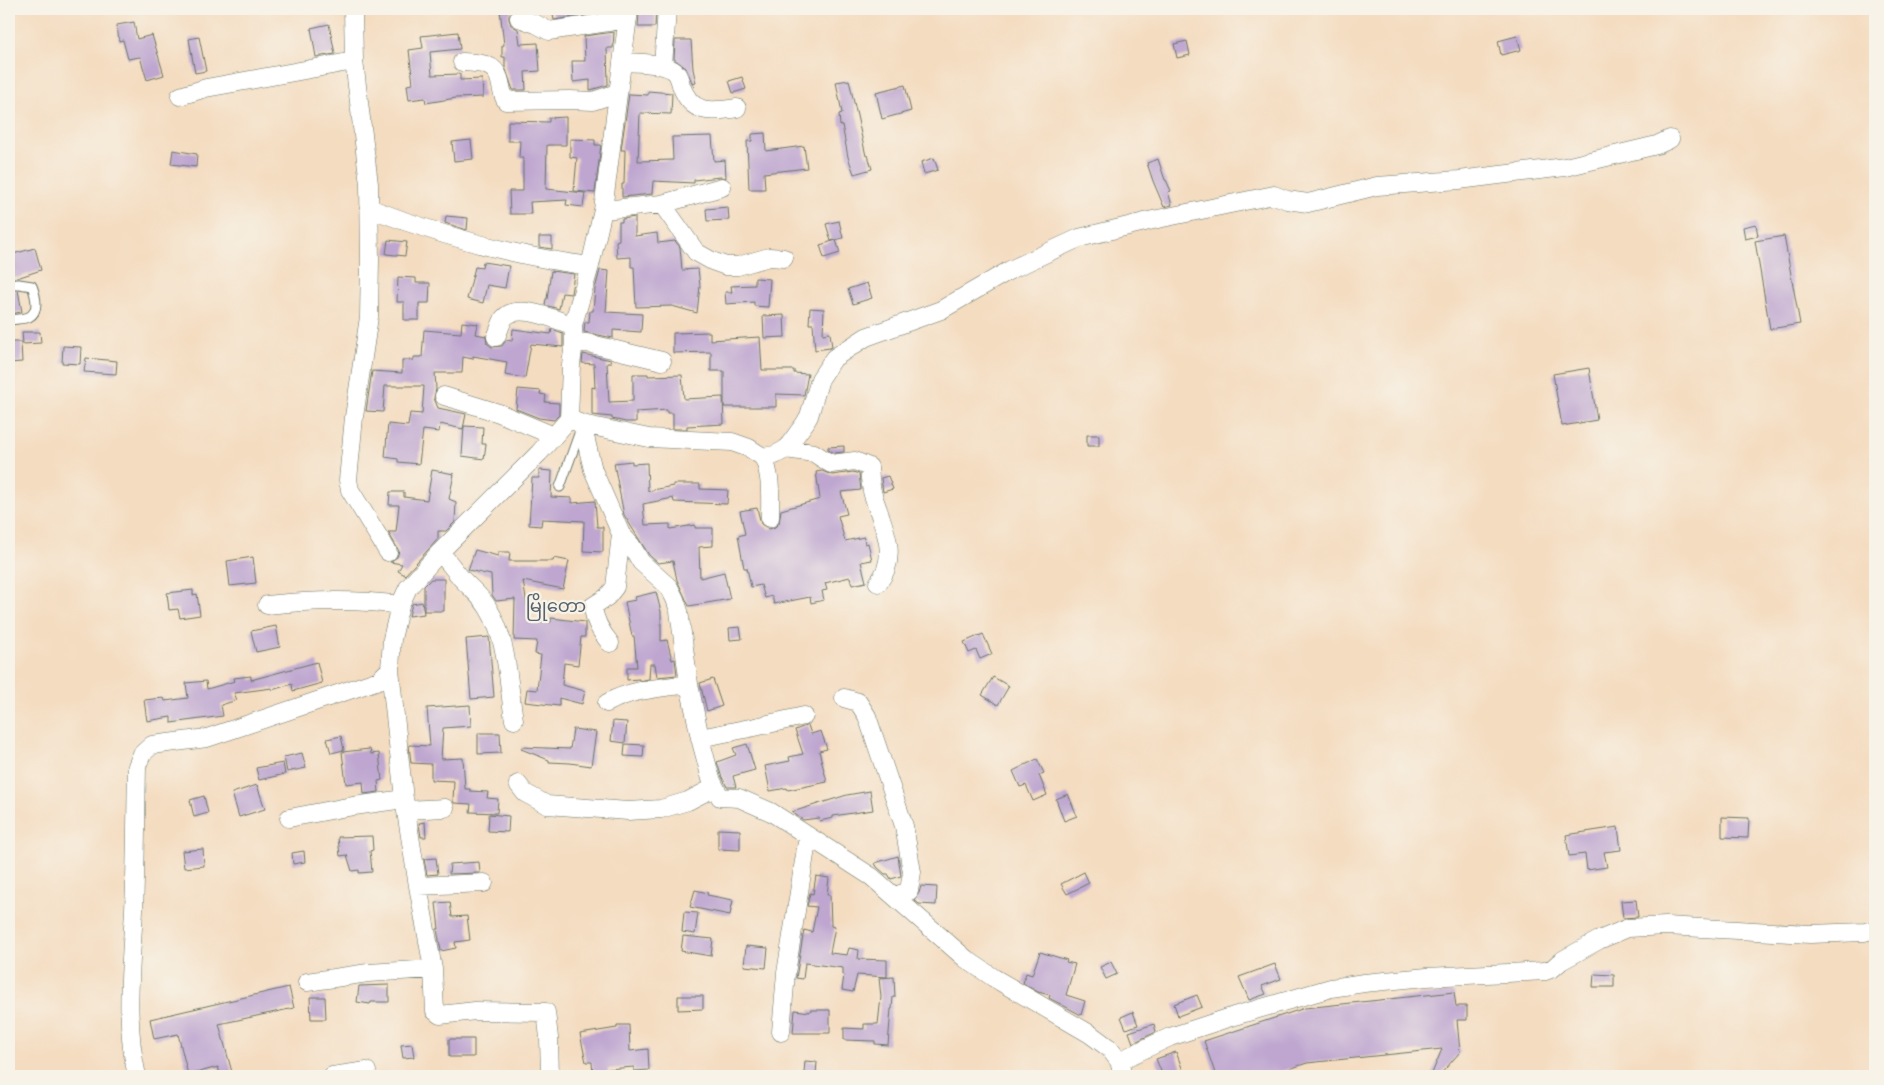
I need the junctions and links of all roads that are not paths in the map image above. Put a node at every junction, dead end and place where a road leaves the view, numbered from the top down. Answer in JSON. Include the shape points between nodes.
{"nodes":[{"id":1,"x":353,"y":9,"type":"edge"},
{"id":2,"x":666,"y":9,"type":"edge"},
{"id":3,"x":629,"y":14,"type":"edge"},
{"id":4,"x":518,"y":18,"type":"dead end"},
{"id":5,"x":354,"y":61,"type":"junction"},
{"id":6,"x":462,"y":62,"type":"dead end"},
{"id":7,"x":622,"y":62,"type":"junction"},
{"id":8,"x":663,"y":66,"type":"junction"},
{"id":9,"x":617,"y":93,"type":"junction"},
{"id":10,"x":180,"y":96,"type":"dead end"},
{"id":11,"x":737,"y":108,"type":"dead end"},
{"id":12,"x":1670,"y":139,"type":"dead end"},
{"id":13,"x":722,"y":187,"type":"dead end"},
{"id":14,"x":662,"y":204,"type":"junction"},
{"id":15,"x":369,"y":208,"type":"junction"},
{"id":16,"x":603,"y":210,"type":"junction"},
{"id":17,"x":784,"y":258,"type":"dead end"},
{"id":18,"x":590,"y":266,"type":"junction"},
{"id":19,"x":9,"y":284,"type":"edge"},
{"id":20,"x":9,"y":320,"type":"edge"},
{"id":21,"x":573,"y":325,"type":"junction"},
{"id":22,"x":496,"y":337,"type":"dead end"},
{"id":23,"x":574,"y":343,"type":"junction"},
{"id":24,"x":662,"y":361,"type":"dead end"},
{"id":25,"x":444,"y":396,"type":"dead end"},
{"id":26,"x":576,"y":422,"type":"junction"},
{"id":27,"x":554,"y":436,"type":"junction"},
{"id":28,"x":786,"y":449,"type":"junction"},
{"id":29,"x":763,"y":457,"type":"junction"},
{"id":30,"x":560,"y":487,"type":"dead end"},
{"id":31,"x":770,"y":518,"type":"dead end"},
{"id":32,"x":621,"y":534,"type":"junction"},
{"id":33,"x":388,"y":552,"type":"dead end"},
{"id":34,"x":440,"y":552,"type":"junction"},
{"id":35,"x":878,"y":582,"type":"dead end"},
{"id":36,"x":267,"y":605,"type":"dead end"},
{"id":37,"x":400,"y":605,"type":"junction"},
{"id":38,"x":610,"y":643,"type":"dead end"},
{"id":39,"x":390,"y":669,"type":"junction"},
{"id":40,"x":689,"y":684,"type":"junction"},
{"id":41,"x":844,"y":698,"type":"dead end"},
{"id":42,"x":607,"y":703,"type":"dead end"},
{"id":43,"x":804,"y":716,"type":"dead end"},
{"id":44,"x":514,"y":720,"type":"dead end"},
{"id":45,"x":700,"y":738,"type":"junction"},
{"id":46,"x":518,"y":784,"type":"dead end"},
{"id":47,"x":715,"y":787,"type":"junction"},
{"id":48,"x":405,"y":805,"type":"junction"},
{"id":49,"x":445,"y":808,"type":"dead end"},
{"id":50,"x":289,"y":818,"type":"dead end"},
{"id":51,"x":808,"y":836,"type":"junction"},
{"id":52,"x":484,"y":883,"type":"dead end"},
{"id":53,"x":418,"y":886,"type":"junction"},
{"id":54,"x":895,"y":896,"type":"junction"},
{"id":55,"x":1875,"y":929,"type":"edge"},
{"id":56,"x":433,"y":969,"type":"junction"},
{"id":57,"x":307,"y":982,"type":"dead end"},
{"id":58,"x":781,"y":1032,"type":"dead end"},
{"id":59,"x":1121,"y":1069,"type":"edge"},
{"id":60,"x":367,"y":1071,"type":"dead end"},
{"id":61,"x":137,"y":1076,"type":"edge"},
{"id":62,"x":332,"y":1076,"type":"edge"},
{"id":63,"x":550,"y":1076,"type":"edge"}],
"edges":[{"from":1,"to":5,"type":"street"},
{"from":2,"to":8,"type":"street"},
{"from":3,"to":4,"type":"street","via":[[549,31]]},
{"from":3,"to":7,"type":"street"},
{"from":5,"to":10,"type":"street","via":[[206,88]]},
{"from":5,"to":15,"type":"street"},
{"from":6,"to":9,"type":"street","via":[[493,68],[506,101],[592,101]]},
{"from":7,"to":8,"type":"street"},
{"from":7,"to":9,"type":"street"},
{"from":8,"to":11,"type":"street","via":[[677,73],[684,93],[696,107],[715,111]]},
{"from":9,"to":16,"type":"street"},
{"from":12,"to":28,"type":"street","via":[[1658,145],[1565,167],[1377,186],[1308,203],[1274,196],[1079,238],[1010,270],[941,310],[866,336],[834,358],[820,379],[809,416]]},
{"from":13,"to":14,"type":"street"},
{"from":14,"to":16,"type":"street"},
{"from":14,"to":17,"type":"street","via":[[696,252],[712,261],[738,266],[769,257]]},
{"from":15,"to":18,"type":"street","via":[[414,225],[509,252]]},
{"from":15,"to":33,"type":"street","via":[[369,317],[348,480],[350,490]]},
{"from":16,"to":18,"type":"street"},
{"from":18,"to":21,"type":"street"},
{"from":19,"to":20,"type":"lane","via":[[32,286],[36,302],[30,317]]},
{"from":21,"to":22,"type":"street","via":[[526,311],[513,312],[504,319]]},
{"from":21,"to":23,"type":"street"},
{"from":23,"to":24,"type":"street","via":[[587,343]]},
{"from":23,"to":26,"type":"street","via":[[571,365]]},
{"from":25,"to":27,"type":"street","via":[[499,413]]},
{"from":26,"to":27,"type":"street"},
{"from":26,"to":29,"type":"street","via":[[649,438],[732,442]]},
{"from":26,"to":30,"type":"lane"},
{"from":26,"to":32,"type":"street","via":[[592,470]]},
{"from":27,"to":34,"type":"street"},
{"from":28,"to":29,"type":"street"},
{"from":28,"to":35,"type":"street","via":[[814,454],[831,464],[855,461],[869,467],[873,496],[890,552],[884,575]]},
{"from":29,"to":31,"type":"street","via":[[770,482]]},
{"from":32,"to":38,"type":"street","via":[[615,586],[607,598],[592,606],[600,630]]},
{"from":32,"to":40,"type":"street","via":[[641,562],[669,587],[675,599]]},
{"from":34,"to":37,"type":"street","via":[[408,588]]},
{"from":34,"to":44,"type":"street","via":[[477,593],[498,628]]},
{"from":36,"to":37,"type":"street","via":[[364,600]]},
{"from":37,"to":39,"type":"street","via":[[392,639]]},
{"from":39,"to":48,"type":"street"},
{"from":39,"to":61,"type":"street","via":[[379,680],[308,705],[207,738],[152,746],[142,754],[137,766],[128,1017]]},
{"from":40,"to":42,"type":"street","via":[[636,692]]},
{"from":40,"to":45,"type":"street"},
{"from":41,"to":54,"type":"street","via":[[858,702],[867,716],[904,826],[912,872],[909,891]]},
{"from":43,"to":45,"type":"street"},
{"from":45,"to":47,"type":"street"},
{"from":46,"to":47,"type":"street","via":[[524,793],[547,805],[628,811],[661,809],[688,801]]},
{"from":47,"to":51,"type":"street","via":[[720,798],[739,798],[755,804]]},
{"from":48,"to":49,"type":"street"},
{"from":48,"to":50,"type":"street","via":[[346,807]]},
{"from":48,"to":53,"type":"street"},
{"from":51,"to":54,"type":"street","via":[[872,876]]},
{"from":51,"to":58,"type":"street","via":[[786,973]]},
{"from":52,"to":53,"type":"street"},
{"from":53,"to":56,"type":"street"},
{"from":54,"to":59,"type":"street","via":[[966,959],[1110,1048]]},
{"from":55,"to":59,"type":"street","via":[[1810,934],[1666,926],[1628,928],[1599,940],[1545,971],[1427,976],[1331,988],[1170,1038]]},
{"from":56,"to":57,"type":"street","via":[[368,973]]},
{"from":56,"to":63,"type":"street","via":[[435,1011],[440,1015],[475,1011],[546,1012]]},
{"from":60,"to":62,"type":"street"}]}
